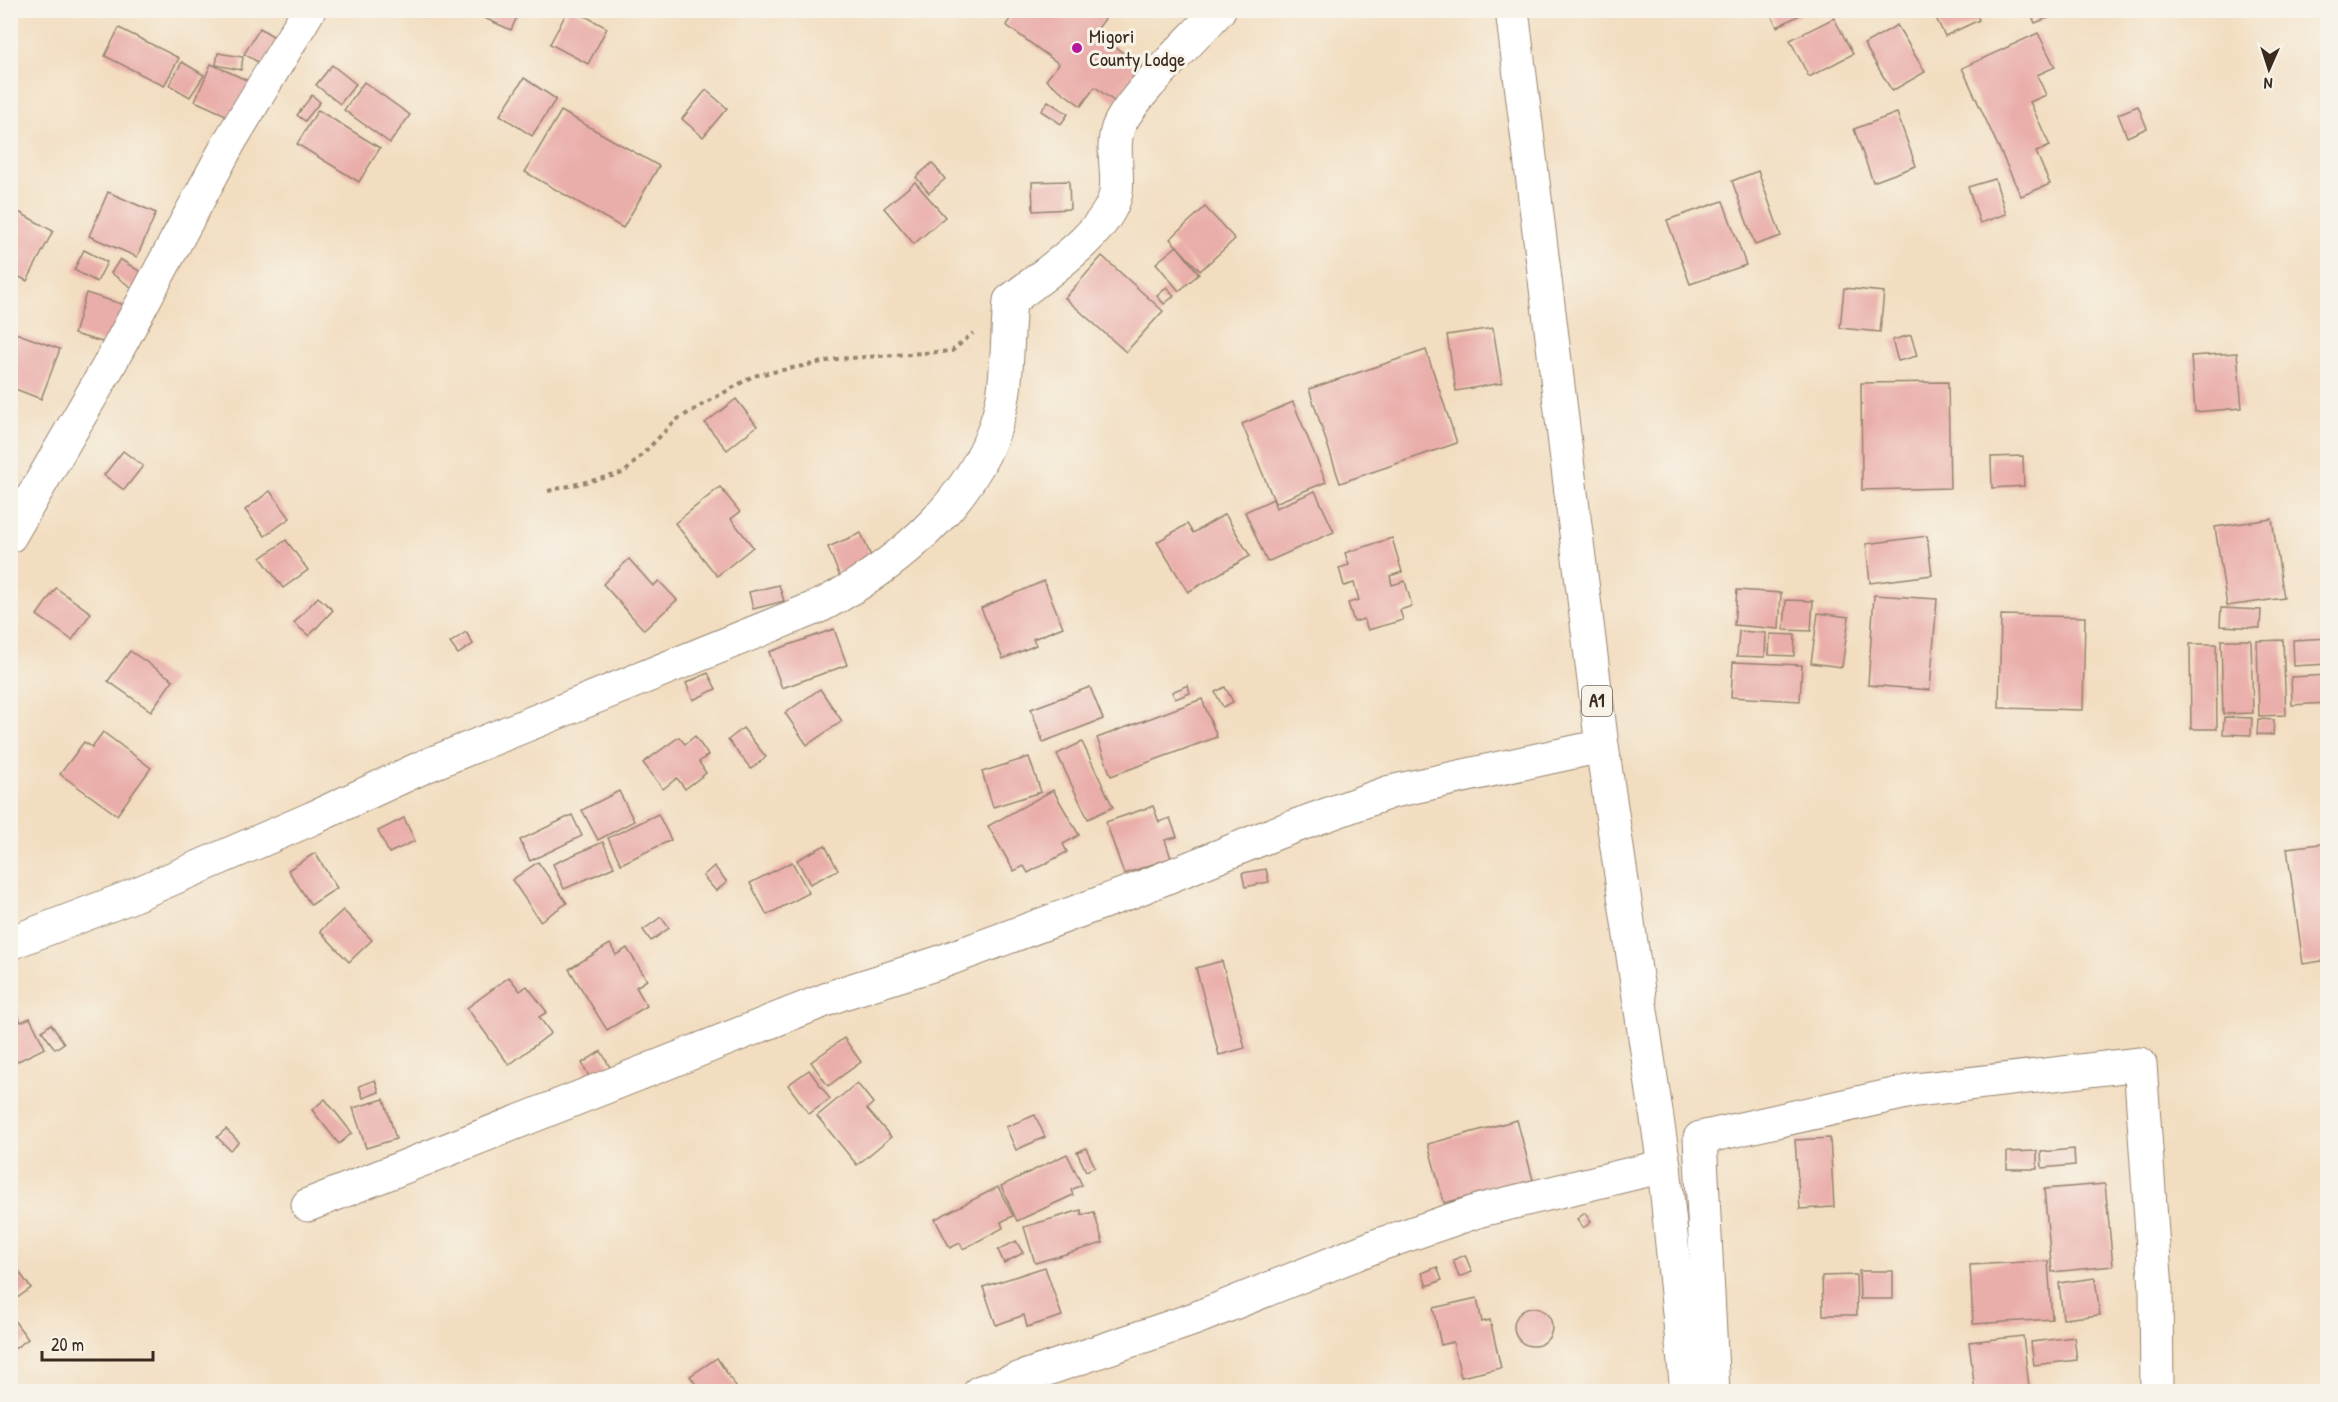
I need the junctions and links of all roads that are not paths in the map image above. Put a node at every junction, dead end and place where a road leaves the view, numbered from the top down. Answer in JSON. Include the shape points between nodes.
{"nodes":[{"id":1,"x":309,"y":10,"type":"edge"},
{"id":2,"x":1219,"y":10,"type":"edge"},
{"id":3,"x":1512,"y":10,"type":"edge"},
{"id":4,"x":10,"y":536,"type":"edge"},
{"id":5,"x":1602,"y":746,"type":"junction"},
{"id":6,"x":10,"y":943,"type":"edge"},
{"id":7,"x":1664,"y":1166,"type":"junction"},
{"id":8,"x":308,"y":1204,"type":"dead end"},
{"id":9,"x":980,"y":1392,"type":"edge"},
{"id":10,"x":1688,"y":1392,"type":"edge"},
{"id":11,"x":1713,"y":1392,"type":"edge"},
{"id":12,"x":2157,"y":1392,"type":"edge"}],
"edges":[{"from":1,"to":4,"type":"main road","via":[[230,141],[108,367]]},
{"from":2,"to":6,"type":"main road","via":[[1134,104],[1118,128],[1116,191],[1105,219],[1010,301],[1003,398],[976,470],[941,516],[863,584],[822,605],[423,767],[125,899]]},
{"from":3,"to":5,"type":"main road","number":"A1"},
{"from":5,"to":7,"type":"main road","number":"A1"},
{"from":5,"to":8,"type":"main road","via":[[1390,792],[948,959],[832,997]]},
{"from":7,"to":9,"type":"main road","via":[[1480,1210],[1377,1245],[1194,1319]]},
{"from":7,"to":10,"type":"main road","number":"A1"},
{"from":11,"to":12,"type":"main road","via":[[1700,1138],[1917,1090],[2139,1064],[2156,1290]]}]}
